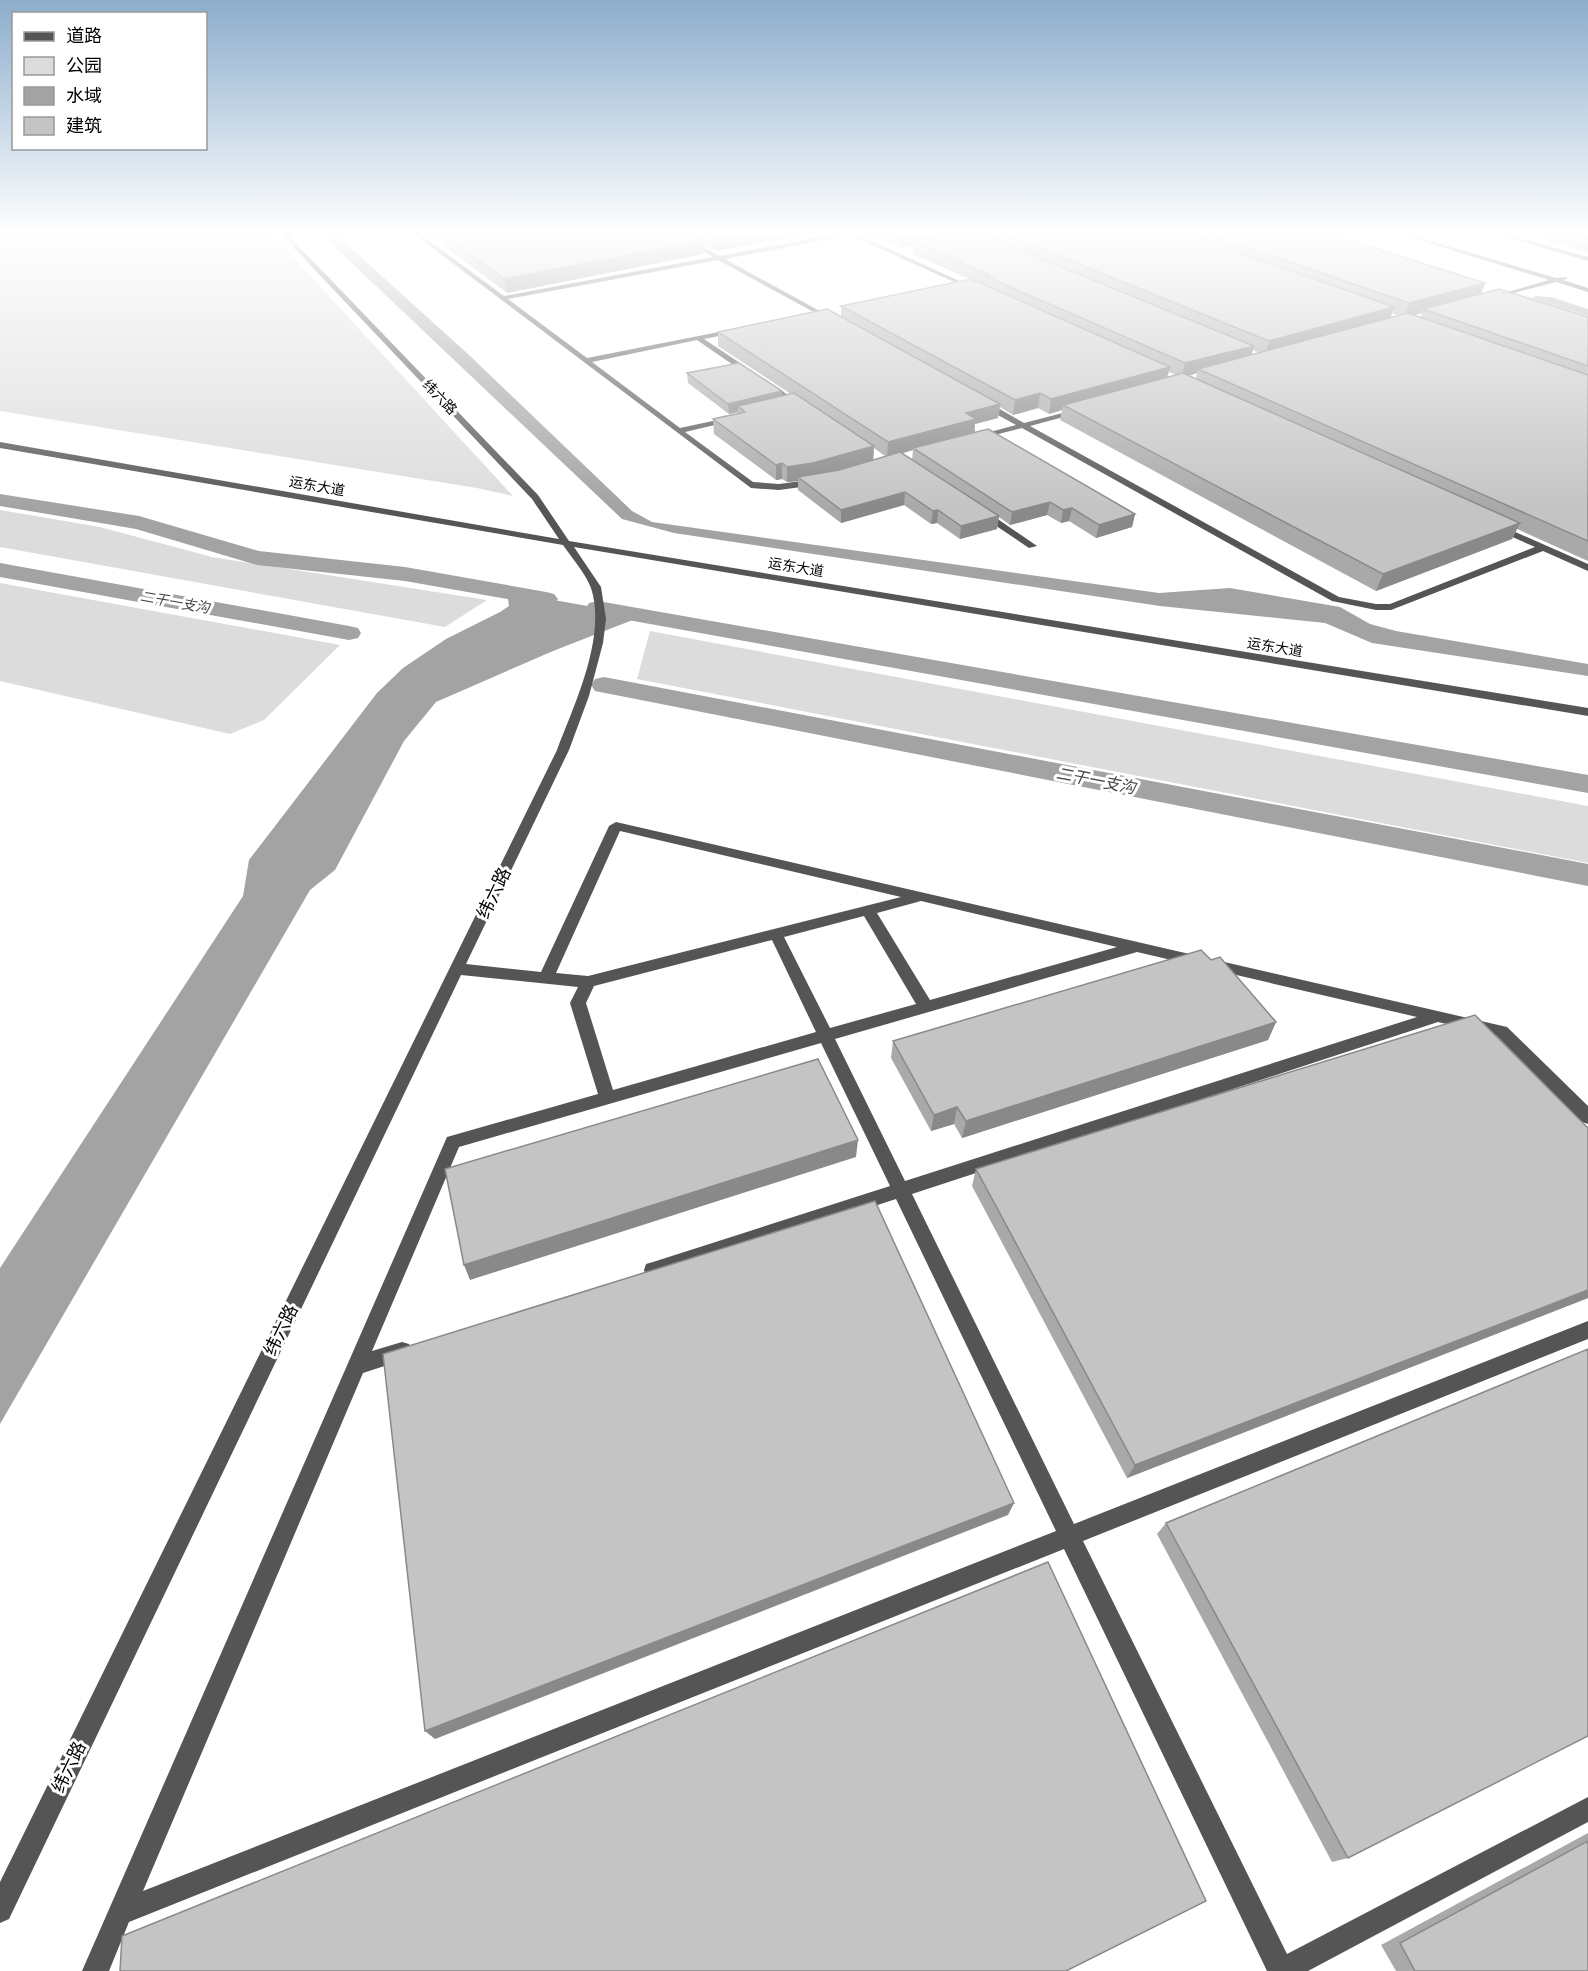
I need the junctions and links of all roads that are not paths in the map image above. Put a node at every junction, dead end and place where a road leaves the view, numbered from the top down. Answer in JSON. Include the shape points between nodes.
{"nodes":[{"id":1,"x":369,"y":323,"type":"edge"},
{"id":2,"x":536,"y":323,"type":"edge"},
{"id":3,"x":742,"y":329,"type":"edge"},
{"id":4,"x":698,"y":338,"type":"junction"},
{"id":5,"x":586,"y":361,"type":"junction"},
{"id":6,"x":973,"y":397,"type":"edge"},
{"id":7,"x":794,"y":403,"type":"junction"},
{"id":8,"x":783,"y":406,"type":"edge"},
{"id":9,"x":1091,"y":407,"type":"edge"},
{"id":10,"x":748,"y":414,"type":"edge"},
{"id":11,"x":812,"y":415,"type":"edge"},
{"id":12,"x":1024,"y":425,"type":"junction"},
{"id":13,"x":678,"y":431,"type":"junction"},
{"id":14,"x":967,"y":441,"type":"edge"},
{"id":15,"x":0,"y":445,"type":"edge"},
{"id":16,"x":820,"y":481,"type":"edge"},
{"id":17,"x":975,"y":509,"type":"edge"},
{"id":18,"x":1489,"y":523,"type":"edge"},
{"id":19,"x":566,"y":543,"type":"junction"},
{"id":20,"x":1032,"y":546,"type":"dead end"},
{"id":21,"x":1542,"y":548,"type":"junction"},
{"id":22,"x":1588,"y":568,"type":"edge"},
{"id":23,"x":1588,"y":712,"type":"edge"},
{"id":24,"x":923,"y":896,"type":"junction"},
{"id":25,"x":868,"y":910,"type":"junction"},
{"id":26,"x":776,"y":934,"type":"junction"},
{"id":27,"x":1139,"y":946,"type":"junction"},
{"id":28,"x":457,"y":969,"type":"junction"},
{"id":29,"x":546,"y":978,"type":"junction"},
{"id":30,"x":588,"y":982,"type":"junction"},
{"id":31,"x":926,"y":1008,"type":"junction"},
{"id":32,"x":1437,"y":1016,"type":"junction"},
{"id":33,"x":827,"y":1036,"type":"junction"},
{"id":34,"x":608,"y":1099,"type":"junction"},
{"id":35,"x":1588,"y":1117,"type":"edge"},
{"id":36,"x":902,"y":1189,"type":"junction"},
{"id":37,"x":640,"y":1274,"type":"edge"},
{"id":38,"x":1588,"y":1330,"type":"edge"},
{"id":39,"x":413,"y":1348,"type":"edge"},
{"id":40,"x":357,"y":1366,"type":"junction"},
{"id":41,"x":1070,"y":1536,"type":"junction"},
{"id":42,"x":1588,"y":1809,"type":"edge"},
{"id":43,"x":0,"y":1910,"type":"edge"},
{"id":44,"x":120,"y":1913,"type":"junction"},
{"id":45,"x":95,"y":1971,"type":"edge"},
{"id":46,"x":1281,"y":1971,"type":"edge"}],
"edges":[{"from":1,"to":19,"type":"street","name":"纬六路","via":[[535,497]]},
{"from":2,"to":5,"type":"street"},
{"from":3,"to":4,"type":"street"},
{"from":4,"to":5,"type":"street"},
{"from":4,"to":7,"type":"street"},
{"from":5,"to":13,"type":"street"},
{"from":6,"to":12,"type":"street"},
{"from":7,"to":8,"type":"street"},
{"from":7,"to":11,"type":"street"},
{"from":9,"to":12,"type":"street"},
{"from":10,"to":13,"type":"street"},
{"from":12,"to":14,"type":"street"},
{"from":12,"to":21,"type":"street","via":[[1336,598],[1356,604],[1391,607]]},
{"from":13,"to":16,"type":"street","via":[[752,485],[779,487]]},
{"from":15,"to":19,"type":"street","name":"运东大道"},
{"from":17,"to":20,"type":"street"},
{"from":18,"to":21,"type":"street"},
{"from":19,"to":23,"type":"street","name":"运东大道"},
{"from":19,"to":28,"type":"street","name":"纬六路","via":[[599,595],[598,643],[563,750]]},
{"from":21,"to":22,"type":"street"},
{"from":24,"to":25,"type":"street"},
{"from":24,"to":27,"type":"street"},
{"from":24,"to":29,"type":"street","via":[[616,826]]},
{"from":25,"to":26,"type":"street"},
{"from":25,"to":31,"type":"street"},
{"from":26,"to":30,"type":"street"},
{"from":26,"to":33,"type":"street"},
{"from":27,"to":31,"type":"street"},
{"from":27,"to":32,"type":"street"},
{"from":28,"to":29,"type":"street"},
{"from":28,"to":43,"type":"street","name":"纬六路"},
{"from":29,"to":30,"type":"street"},
{"from":30,"to":34,"type":"street","via":[[578,1003]]},
{"from":31,"to":33,"type":"street"},
{"from":32,"to":35,"type":"street","via":[[1502,1031]]},
{"from":32,"to":36,"type":"street"},
{"from":33,"to":34,"type":"street"},
{"from":33,"to":36,"type":"street"},
{"from":34,"to":40,"type":"street","via":[[453,1142]]},
{"from":36,"to":37,"type":"street"},
{"from":36,"to":41,"type":"street"},
{"from":38,"to":41,"type":"street"},
{"from":39,"to":40,"type":"street"},
{"from":40,"to":44,"type":"street"},
{"from":41,"to":44,"type":"street"},
{"from":41,"to":46,"type":"street"},
{"from":42,"to":46,"type":"street"},
{"from":44,"to":45,"type":"street"}]}
